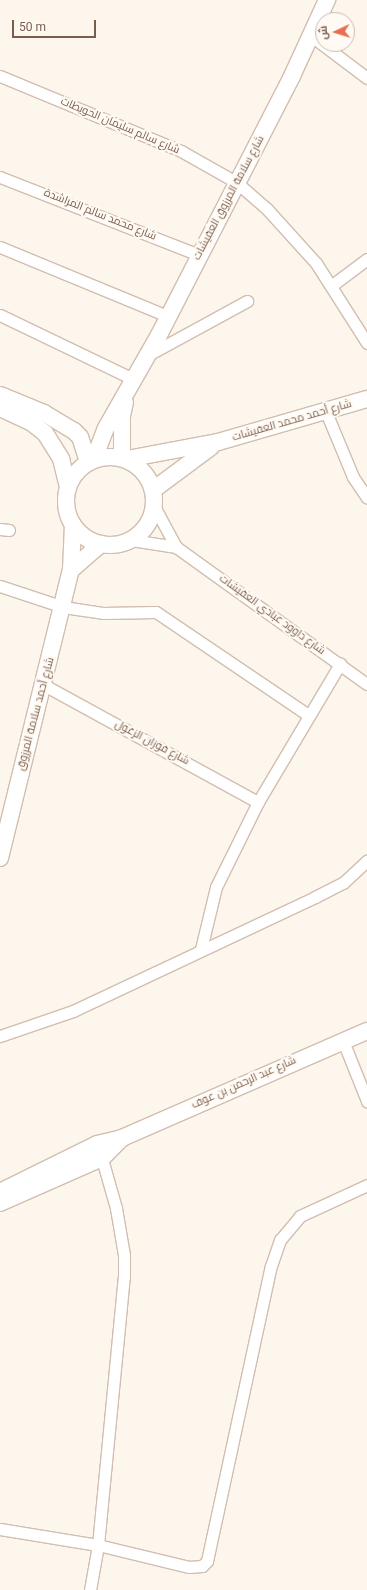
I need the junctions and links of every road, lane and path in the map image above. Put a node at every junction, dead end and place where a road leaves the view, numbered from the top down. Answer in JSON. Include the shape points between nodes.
{"nodes":[{"id":1,"x":327,"y":0,"type":"edge"},
{"id":2,"x":310,"y":35,"type":"junction"},
{"id":3,"x":0,"y":76,"type":"edge"},
{"id":4,"x":367,"y":78,"type":"edge"},
{"id":5,"x":0,"y":176,"type":"edge"},
{"id":6,"x":236,"y":182,"type":"junction"},
{"id":7,"x":0,"y":246,"type":"edge"},
{"id":8,"x":199,"y":255,"type":"junction"},
{"id":9,"x":367,"y":259,"type":"edge"},
{"id":10,"x":331,"y":286,"type":"junction"},
{"id":11,"x":247,"y":301,"type":"dead end"},
{"id":12,"x":0,"y":315,"type":"edge"},
{"id":13,"x":167,"y":316,"type":"junction"},
{"id":14,"x":367,"y":343,"type":"edge"},
{"id":15,"x":148,"y":355,"type":"junction"},
{"id":16,"x":131,"y":386,"type":"junction"},
{"id":17,"x":0,"y":395,"type":"edge"},
{"id":18,"x":367,"y":399,"type":"edge"},
{"id":19,"x":0,"y":408,"type":"edge"},
{"id":20,"x":326,"y":412,"type":"junction"},
{"id":21,"x":218,"y":442,"type":"junction"},
{"id":22,"x":124,"y":459,"type":"junction"},
{"id":23,"x":91,"y":460,"type":"junction"},
{"id":24,"x":68,"y":487,"type":"junction"},
{"id":25,"x":153,"y":490,"type":"junction"},
{"id":26,"x":367,"y":498,"type":"edge"},
{"id":27,"x":154,"y":506,"type":"junction"},
{"id":28,"x":73,"y":525,"type":"junction"},
{"id":29,"x":131,"y":540,"type":"junction"},
{"id":30,"x":101,"y":544,"type":"junction"},
{"id":31,"x":176,"y":547,"type":"junction"},
{"id":32,"x":71,"y":570,"type":"junction"},
{"id":33,"x":0,"y":586,"type":"edge"},
{"id":34,"x":63,"y":607,"type":"junction"},
{"id":35,"x":340,"y":664,"type":"junction"},
{"id":36,"x":367,"y":684,"type":"edge"},
{"id":37,"x":44,"y":685,"type":"junction"},
{"id":38,"x":308,"y":715,"type":"junction"},
{"id":39,"x":258,"y":802,"type":"junction"},
{"id":40,"x":5,"y":816,"type":"edge"},
{"id":41,"x":0,"y":858,"type":"edge"},
{"id":42,"x":367,"y":861,"type":"edge"},
{"id":43,"x":202,"y":949,"type":"junction"},
{"id":44,"x":367,"y":1031,"type":"edge"},
{"id":45,"x":0,"y":1036,"type":"edge"},
{"id":46,"x":343,"y":1041,"type":"junction"},
{"id":47,"x":367,"y":1101,"type":"edge"},
{"id":48,"x":100,"y":1151,"type":"junction"},
{"id":49,"x":367,"y":1185,"type":"edge"},
{"id":50,"x":0,"y":1192,"type":"edge"},
{"id":51,"x":0,"y":1204,"type":"edge"},
{"id":52,"x":0,"y":1529,"type":"edge"},
{"id":53,"x":98,"y":1545,"type":"junction"},
{"id":54,"x":90,"y":1590,"type":"edge"}],
"edges":[{"from":1,"to":2,"type":"street","name":"شارع سلامة المرزوق العفيشات"},
{"from":2,"to":4,"type":"street"},
{"from":2,"to":6,"type":"street","name":"شارع سلامة المرزوق العفيشات","via":[[292,76]]},
{"from":3,"to":6,"type":"street","name":"شارع سالم سليمان الحويطات","via":[[181,151]]},
{"from":5,"to":8,"type":"street","name":"شارع محمد سالم المراشدة"},
{"from":6,"to":8,"type":"street","name":"شارع سلامة المرزوق العفيشات"},
{"from":6,"to":10,"type":"street","name":"شارع سالم سليمان الحويطات","via":[[294,237]]},
{"from":7,"to":13,"type":"street"},
{"from":8,"to":13,"type":"street","name":"شارع سلامة المرزوق العفيشات"},
{"from":9,"to":10,"type":"street"},
{"from":10,"to":14,"type":"street","name":"شارع سالم سليمان الحويطات"},
{"from":11,"to":15,"type":"street"},
{"from":12,"to":16,"type":"street"},
{"from":13,"to":15,"type":"street","name":"شارع سلامة المرزوق العفيشات"},
{"from":15,"to":16,"type":"street","name":"شارع سلامة المرزوق العفيشات"},
{"from":16,"to":22,"type":"street","name":"شارع سلامة المرزوق العفيشات","via":[[122,416]]},
{"from":16,"to":23,"type":"street","name":"شارع سلامة المرزوق العفيشات","via":[[106,428]]},
{"from":17,"to":23,"type":"street","via":[[44,413],[74,431],[80,437]]},
{"from":18,"to":20,"type":"street","name":"شارع أحمد محمد العفيشات"},
{"from":19,"to":24,"type":"street","via":[[32,423],[45,433],[61,459]]},
{"from":20,"to":21,"type":"street","name":"شارع أحمد محمد العفيشات"},
{"from":20,"to":26,"type":"street","via":[[353,477]]},
{"from":21,"to":22,"type":"street","name":"شارع أحمد محمد العفيشات"},
{"from":21,"to":25,"type":"street","name":"شارع أحمد محمد العفيشات"},
{"from":22,"to":23,"type":"street","via":[[103,456]]},
{"from":22,"to":25,"type":"street","via":[[146,475]]},
{"from":23,"to":24,"type":"street","via":[[76,472]]},
{"from":24,"to":28,"type":"street","via":[[66,507]]},
{"from":25,"to":27,"type":"street"},
{"from":27,"to":29,"type":"street","via":[[148,523]]},
{"from":27,"to":31,"type":"street","name":"شارع داوود عبادي العفيشات"},
{"from":28,"to":30,"type":"street","via":[[88,540]]},
{"from":28,"to":32,"type":"street","name":"شارع أحمد سلامة المرزوق"},
{"from":29,"to":30,"type":"street","via":[[119,544]]},
{"from":29,"to":31,"type":"street","name":"شارع داوود عبادي العفيشات"},
{"from":30,"to":32,"type":"street"},
{"from":31,"to":35,"type":"street","name":"شارع داوود عبادي العفيشات"},
{"from":32,"to":34,"type":"street","name":"شارع أحمد سلامة المرزوق"},
{"from":33,"to":34,"type":"street"},
{"from":34,"to":37,"type":"street","name":"شارع أحمد سلامة المرزوق"},
{"from":34,"to":38,"type":"street","via":[[103,613],[156,612]]},
{"from":35,"to":36,"type":"street","name":"شارع داوود عبادي العفيشات"},
{"from":35,"to":38,"type":"street"},
{"from":37,"to":39,"type":"street","name":"شارع فوزان الزغول"},
{"from":37,"to":40,"type":"street","name":"شارع أحمد سلامة المرزوق"},
{"from":38,"to":39,"type":"street"},
{"from":39,"to":43,"type":"street","via":[[216,886]]},
{"from":40,"to":41,"type":"street","name":"شارع أحمد سلامة المرزوق"},
{"from":42,"to":43,"type":"street","via":[[343,883]]},
{"from":43,"to":45,"type":"street","via":[[73,1011]]},
{"from":44,"to":46,"type":"street","name":"شارع عبد الرحمن بن عوف"},
{"from":46,"to":47,"type":"street"},
{"from":46,"to":48,"type":"street","name":"شارع عبد الرحمن بن عوف","via":[[122,1138]]},
{"from":48,"to":50,"type":"street","name":"شارع عبد الرحمن بن عوف"},
{"from":48,"to":51,"type":"street","name":"شارع عبد الرحمن بن عوف"},
{"from":48,"to":53,"type":"street","via":[[116,1208],[124,1255],[124,1277]]},
{"from":49,"to":53,"type":"street","via":[[300,1216],[280,1240],[271,1266],[207,1561],[202,1566],[189,1567]]},
{"from":52,"to":53,"type":"street"},
{"from":53,"to":54,"type":"street"}]}
